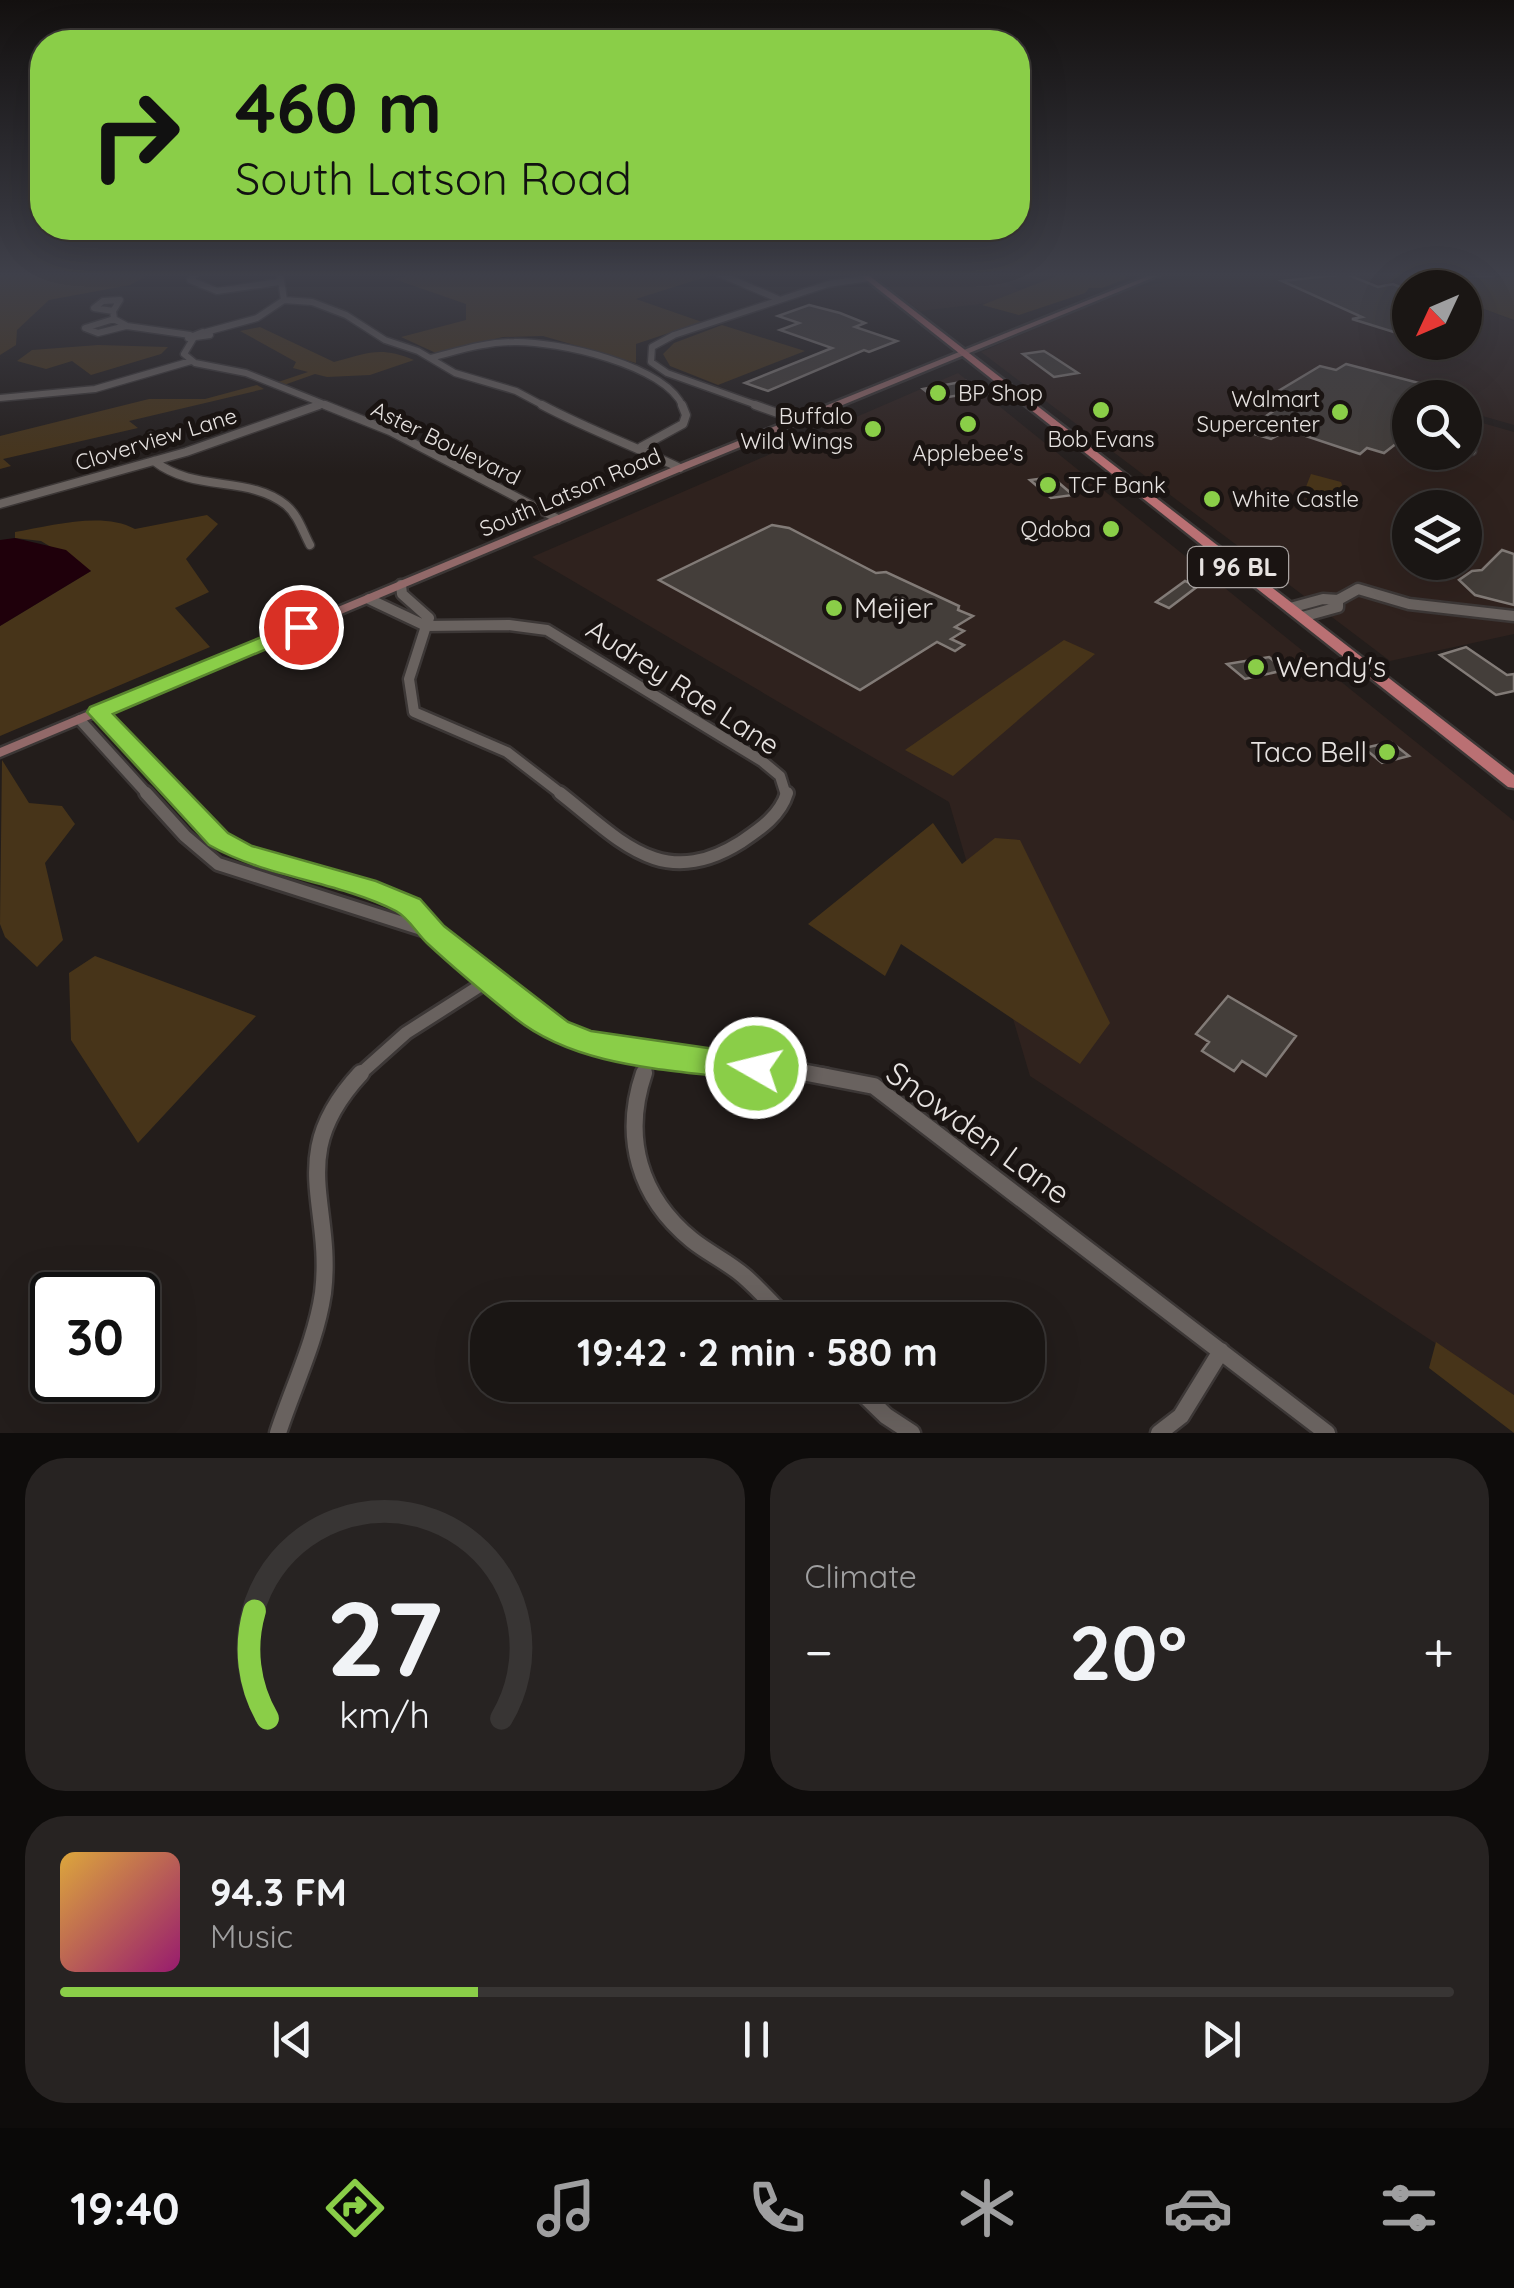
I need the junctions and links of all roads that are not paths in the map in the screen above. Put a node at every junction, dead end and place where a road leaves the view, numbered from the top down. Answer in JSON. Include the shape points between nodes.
{"nodes":[{"id":1,"x":190,"y":341,"type":"edge"},
{"id":2,"x":388,"y":341,"type":"edge"},
{"id":3,"x":660,"y":341,"type":"edge"},
{"id":4,"x":948,"y":341,"type":"edge"},
{"id":5,"x":990,"y":341,"type":"edge"},
{"id":6,"x":962,"y":352,"type":"junction"},
{"id":7,"x":430,"y":358,"type":"junction"},
{"id":8,"x":192,"y":361,"type":"junction"},
{"id":9,"x":0,"y":398,"type":"edge"},
{"id":10,"x":320,"y":405,"type":"junction"},
{"id":11,"x":797,"y":420,"type":"junction"},
{"id":12,"x":640,"y":447,"type":"junction"},
{"id":13,"x":154,"y":461,"type":"junction"},
{"id":14,"x":680,"y":468,"type":"junction"},
{"id":15,"x":0,"y":504,"type":"edge"},
{"id":16,"x":558,"y":519,"type":"junction"},
{"id":17,"x":310,"y":546,"type":"dead end"},
{"id":18,"x":401,"y":585,"type":"junction"},
{"id":19,"x":369,"y":598,"type":"junction"},
{"id":20,"x":1338,"y":600,"type":"junction"},
{"id":21,"x":1290,"y":608,"type":"junction"},
{"id":22,"x":1514,"y":616,"type":"edge"},
{"id":23,"x":1302,"y":617,"type":"junction"},
{"id":24,"x":426,"y":626,"type":"junction"},
{"id":25,"x":98,"y":712,"type":"junction"},
{"id":26,"x":80,"y":720,"type":"junction"},
{"id":27,"x":0,"y":752,"type":"edge"},
{"id":28,"x":139,"y":755,"type":"junction"},
{"id":29,"x":119,"y":764,"type":"junction"},
{"id":30,"x":1514,"y":783,"type":"edge"},
{"id":31,"x":188,"y":808,"type":"junction"},
{"id":32,"x":168,"y":818,"type":"junction"},
{"id":33,"x":314,"y":874,"type":"junction"},
{"id":34,"x":300,"y":891,"type":"junction"},
{"id":35,"x":434,"y":934,"type":"junction"},
{"id":36,"x":489,"y":980,"type":"junction"},
{"id":37,"x":651,"y":1053,"type":"junction"},
{"id":38,"x":770,"y":1302,"type":"edge"},
{"id":39,"x":1221,"y":1351,"type":"junction"},
{"id":40,"x":872,"y":1402,"type":"edge"},
{"id":41,"x":278,"y":1433,"type":"edge"},
{"id":42,"x":912,"y":1433,"type":"edge"},
{"id":43,"x":1159,"y":1433,"type":"edge"},
{"id":44,"x":1327,"y":1433,"type":"edge"}],
"edges":[{"from":1,"to":8,"type":"street","via":[[184,354]]},
{"from":2,"to":7,"type":"street"},
{"from":3,"to":11,"type":"street","via":[[649,355],[667,373]]},
{"from":4,"to":6,"type":"main road","number":"I 96 BL"},
{"from":5,"to":6,"type":"main road","name":"South Latson Road"},
{"from":6,"to":11,"type":"main road","name":"South Latson Road"},
{"from":6,"to":21,"type":"main road","number":"I 96 BL"},
{"from":7,"to":12,"type":"street"},
{"from":7,"to":12,"type":"street","via":[[514,342],[619,365],[678,394],[686,415],[683,424]]},
{"from":8,"to":9,"type":"street","via":[[95,389]]},
{"from":8,"to":10,"type":"street","name":"Aster Boulevard","via":[[246,373]]},
{"from":10,"to":13,"type":"street","name":"Cloverview Lane"},
{"from":10,"to":16,"type":"street","name":"Aster Boulevard","via":[[390,431]]},
{"from":11,"to":14,"type":"main road","name":"South Latson Road"},
{"from":12,"to":14,"type":"street"},
{"from":13,"to":15,"type":"street","name":"Cloverview Lane"},
{"from":13,"to":17,"type":"street","via":[[183,480],[276,498],[292,510]]},
{"from":14,"to":16,"type":"main road","name":"South Latson Road"},
{"from":16,"to":18,"type":"main road","name":"South Latson Road"},
{"from":18,"to":19,"type":"main road","name":"South Latson Road"},
{"from":18,"to":24,"type":"street","via":[[402,594],[429,618]]},
{"from":19,"to":24,"type":"street","name":"Audrey Rae Lane"},
{"from":19,"to":25,"type":"main road","name":"South Latson Road"},
{"from":20,"to":21,"type":"street"},
{"from":20,"to":22,"type":"street","via":[[1358,589],[1409,604]]},
{"from":20,"to":23,"type":"street","via":[[1338,606]]},
{"from":21,"to":23,"type":"main road","number":"I 96 BL"},
{"from":23,"to":30,"type":"main road","number":"I 96 BL"},
{"from":24,"to":24,"type":"street","name":"Audrey Rae Lane","via":[[407,682],[414,712],[507,752],[640,854],[688,865],[714,860],[770,822],[782,806],[787,794],[780,776],[762,761],[570,640],[526,626]]},
{"from":25,"to":26,"type":"main road","name":"South Latson Road"},
{"from":25,"to":28,"type":"street","name":"Snowden Lane"},
{"from":26,"to":27,"type":"main road","name":"South Latson Road"},
{"from":26,"to":29,"type":"street","name":"Snowden Lane"},
{"from":28,"to":29,"type":"street"},
{"from":28,"to":31,"type":"street","name":"Snowden Lane"},
{"from":29,"to":32,"type":"street","name":"Snowden Lane"},
{"from":31,"to":32,"type":"street"},
{"from":31,"to":33,"type":"street","name":"Snowden Lane","via":[[231,847]]},
{"from":32,"to":34,"type":"street","name":"Snowden Lane","via":[[218,864]]},
{"from":33,"to":34,"type":"street"},
{"from":33,"to":35,"type":"street","name":"Snowden Lane","via":[[410,906]]},
{"from":34,"to":35,"type":"street","name":"Snowden Lane"},
{"from":35,"to":36,"type":"street","name":"Snowden Lane"},
{"from":36,"to":37,"type":"street","name":"Snowden Lane","via":[[558,1031]]},
{"from":36,"to":41,"type":"street","via":[[370,1062],[327,1124],[316,1164],[324,1282]]},
{"from":37,"to":38,"type":"street","via":[[634,1096],[632,1144],[649,1195],[688,1237]]},
{"from":37,"to":39,"type":"street","name":"Snowden Lane","via":[[874,1086]]},
{"from":39,"to":43,"type":"street","via":[[1181,1416]]},
{"from":39,"to":44,"type":"street","name":"Snowden Lane"},
{"from":40,"to":42,"type":"street"}]}
